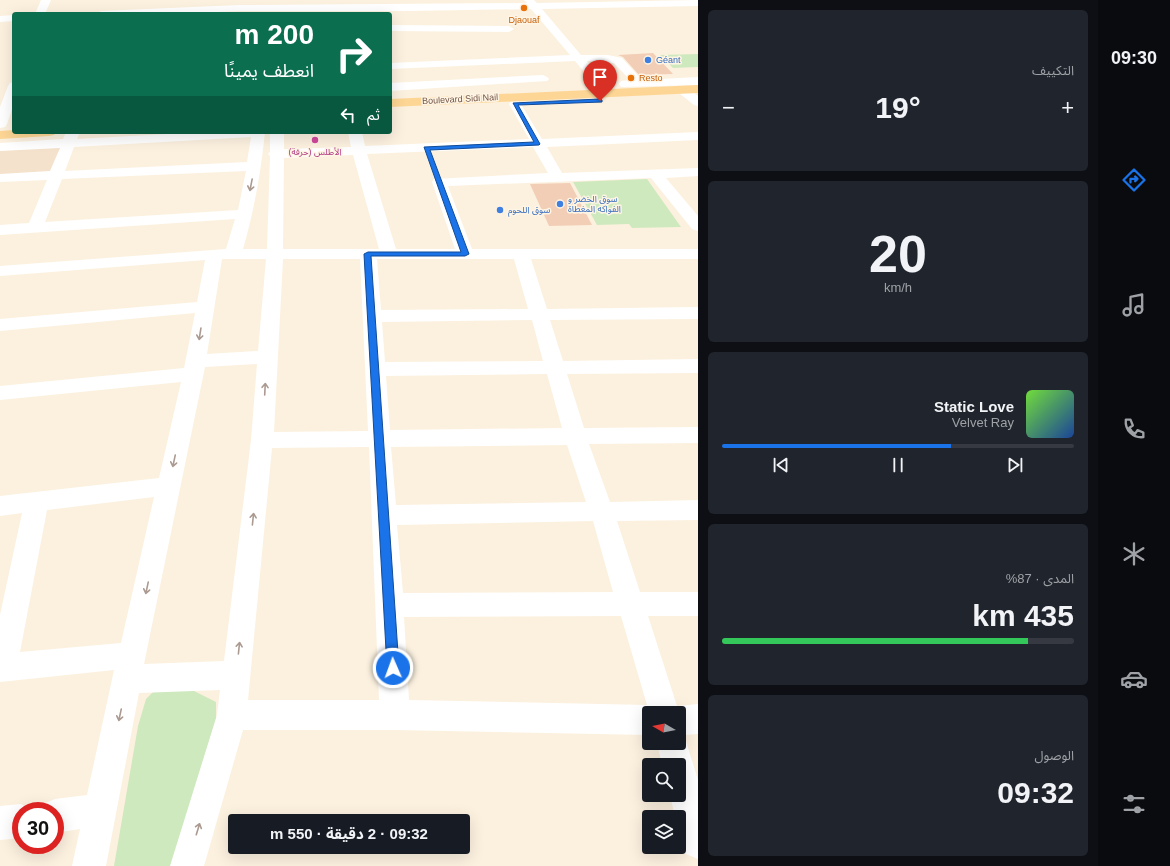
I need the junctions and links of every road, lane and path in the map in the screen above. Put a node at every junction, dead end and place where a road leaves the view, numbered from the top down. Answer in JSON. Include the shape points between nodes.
{"nodes":[{"id":1,"x":46,"y":0,"type":"edge"},
{"id":2,"x":625,"y":2,"type":"edge"},
{"id":3,"x":531,"y":3,"type":"edge"},
{"id":4,"x":698,"y":3,"type":"edge"},
{"id":5,"x":273,"y":4,"type":"edge"},
{"id":6,"x":408,"y":4,"type":"edge"},
{"id":7,"x":188,"y":5,"type":"edge"},
{"id":8,"x":239,"y":7,"type":"edge"},
{"id":9,"x":256,"y":7,"type":"edge"},
{"id":10,"x":496,"y":7,"type":"junction"},
{"id":11,"x":317,"y":11,"type":"edge"},
{"id":12,"x":41,"y":12,"type":"edge"},
{"id":13,"x":100,"y":12,"type":"edge"},
{"id":14,"x":12,"y":18,"type":"edge"},
{"id":15,"x":0,"y":19,"type":"edge"},
{"id":16,"x":392,"y":28,"type":"edge"},
{"id":17,"x":421,"y":28,"type":"junction"},
{"id":18,"x":509,"y":29,"type":"junction"},
{"id":19,"x":428,"y":40,"type":"dead end"},
{"id":20,"x":434,"y":52,"type":"dead end"},
{"id":21,"x":577,"y":58,"type":"junction"},
{"id":22,"x":529,"y":60,"type":"junction"},
{"id":23,"x":441,"y":64,"type":"junction"},
{"id":24,"x":392,"y":66,"type":"edge"},
{"id":25,"x":543,"y":80,"type":"junction"},
{"id":26,"x":698,"y":81,"type":"edge"},
{"id":27,"x":639,"y":83,"type":"junction"},
{"id":28,"x":392,"y":87,"type":"edge"},
{"id":29,"x":604,"y":89,"type":"junction"},
{"id":30,"x":10,"y":94,"type":"edge"},
{"id":31,"x":552,"y":95,"type":"junction"},
{"id":32,"x":694,"y":95,"type":"edge"},
{"id":33,"x":392,"y":103,"type":"edge"},
{"id":34,"x":515,"y":104,"type":"junction"},
{"id":35,"x":392,"y":110,"type":"edge"},
{"id":36,"x":0,"y":126,"type":"edge"},
{"id":37,"x":12,"y":126,"type":"edge"},
{"id":38,"x":16,"y":134,"type":"edge"},
{"id":39,"x":211,"y":134,"type":"edge"},
{"id":40,"x":258,"y":134,"type":"edge"},
{"id":41,"x":277,"y":134,"type":"edge"},
{"id":42,"x":355,"y":134,"type":"edge"},
{"id":43,"x":0,"y":135,"type":"edge"},
{"id":44,"x":698,"y":136,"type":"edge"},
{"id":45,"x":70,"y":137,"type":"edge"},
{"id":46,"x":538,"y":144,"type":"junction"},
{"id":47,"x":0,"y":146,"type":"edge"},
{"id":48,"x":426,"y":148,"type":"junction"},
{"id":49,"x":359,"y":151,"type":"junction"},
{"id":50,"x":275,"y":154,"type":"junction"},
{"id":51,"x":254,"y":166,"type":"junction"},
{"id":52,"x":435,"y":171,"type":"junction"},
{"id":53,"x":698,"y":172,"type":"edge"},
{"id":54,"x":655,"y":174,"type":"junction"},
{"id":55,"x":55,"y":176,"type":"junction"},
{"id":56,"x":0,"y":178,"type":"edge"},
{"id":57,"x":558,"y":178,"type":"junction"},
{"id":58,"x":682,"y":206,"type":"junction"},
{"id":59,"x":698,"y":206,"type":"edge"},
{"id":60,"x":245,"y":214,"type":"junction"},
{"id":61,"x":698,"y":226,"type":"edge"},
{"id":62,"x":35,"y":228,"type":"junction"},
{"id":63,"x":0,"y":230,"type":"edge"},
{"id":64,"x":521,"y":253,"type":"junction"},
{"id":65,"x":223,"y":254,"type":"junction"},
{"id":66,"x":275,"y":254,"type":"junction"},
{"id":67,"x":378,"y":254,"type":"junction"},
{"id":68,"x":465,"y":254,"type":"junction"},
{"id":69,"x":693,"y":254,"type":"edge"},
{"id":70,"x":698,"y":269,"type":"edge"},
{"id":71,"x":0,"y":271,"type":"edge"},
{"id":72,"x":204,"y":307,"type":"junction"},
{"id":73,"x":698,"y":313,"type":"edge"},
{"id":74,"x":540,"y":314,"type":"junction"},
{"id":75,"x":372,"y":316,"type":"junction"},
{"id":76,"x":0,"y":325,"type":"edge"},
{"id":77,"x":267,"y":357,"type":"junction"},
{"id":78,"x":698,"y":366,"type":"edge"},
{"id":79,"x":194,"y":368,"type":"junction"},
{"id":80,"x":555,"y":368,"type":"junction"},
{"id":81,"x":376,"y":369,"type":"junction"},
{"id":82,"x":0,"y":393,"type":"edge"},
{"id":83,"x":576,"y":435,"type":"junction"},
{"id":84,"x":698,"y":435,"type":"edge"},
{"id":85,"x":380,"y":438,"type":"junction"},
{"id":86,"x":262,"y":440,"type":"junction"},
{"id":87,"x":169,"y":486,"type":"junction"},
{"id":88,"x":36,"y":502,"type":"junction"},
{"id":89,"x":0,"y":506,"type":"edge"},
{"id":90,"x":698,"y":510,"type":"edge"},
{"id":91,"x":602,"y":512,"type":"junction"},
{"id":92,"x":385,"y":515,"type":"junction"},
{"id":93,"x":698,"y":604,"type":"edge"},
{"id":94,"x":390,"y":605,"type":"junction"},
{"id":95,"x":631,"y":606,"type":"junction"},
{"id":96,"x":130,"y":667,"type":"junction"},
{"id":97,"x":2,"y":668,"type":"edge"},
{"id":98,"x":236,"y":675,"type":"junction"},
{"id":99,"x":662,"y":706,"type":"edge"},
{"id":100,"x":232,"y":715,"type":"junction"},
{"id":101,"x":395,"y":715,"type":"junction"},
{"id":102,"x":698,"y":719,"type":"edge"},
{"id":103,"x":642,"y":720,"type":"edge"},
{"id":104,"x":686,"y":720,"type":"edge"},
{"id":105,"x":686,"y":797,"type":"edge"},
{"id":106,"x":101,"y":810,"type":"junction"},
{"id":107,"x":64,"y":815,"type":"edge"},
{"id":108,"x":12,"y":822,"type":"edge"},
{"id":109,"x":0,"y":823,"type":"edge"},
{"id":110,"x":698,"y":842,"type":"edge"},
{"id":111,"x":89,"y":866,"type":"edge"},
{"id":112,"x":187,"y":866,"type":"edge"}],
"edges":[{"from":1,"to":12,"type":"street"},
{"from":2,"to":3,"type":"street"},
{"from":2,"to":4,"type":"street"},
{"from":3,"to":10,"type":"street"},
{"from":3,"to":21,"type":"street"},
{"from":5,"to":9,"type":"street"},
{"from":5,"to":11,"type":"street"},
{"from":6,"to":10,"type":"street"},
{"from":6,"to":11,"type":"street"},
{"from":6,"to":17,"type":"street"},
{"from":7,"to":8,"type":"street"},
{"from":7,"to":13,"type":"street"},
{"from":8,"to":9,"type":"street"},
{"from":10,"to":18,"type":"street"},
{"from":14,"to":15,"type":"street"},
{"from":16,"to":17,"type":"street"},
{"from":17,"to":18,"type":"street"},
{"from":17,"to":19,"type":"street"},
{"from":18,"to":22,"type":"street"},
{"from":20,"to":23,"type":"street"},
{"from":21,"to":22,"type":"street"},
{"from":21,"to":27,"type":"street","via":[[618,60]]},
{"from":21,"to":29,"type":"street"},
{"from":22,"to":23,"type":"street"},
{"from":22,"to":25,"type":"street"},
{"from":23,"to":24,"type":"street"},
{"from":25,"to":28,"type":"street"},
{"from":25,"to":31,"type":"street"},
{"from":26,"to":27,"type":"street"},
{"from":27,"to":29,"type":"street"},
{"from":29,"to":31,"type":"main road","name":"Boulevard Sidi Nail"},
{"from":29,"to":32,"type":"main road","name":"Boulevard Sidi Nail"},
{"from":30,"to":36,"type":"street"},
{"from":31,"to":33,"type":"main road","name":"Boulevard Sidi Nail"},
{"from":32,"to":34,"type":"main road","name":"Boulevard Sidi Nail"},
{"from":34,"to":35,"type":"main road","name":"Boulevard Sidi Nail"},
{"from":34,"to":46,"type":"street"},
{"from":36,"to":37,"type":"main road"},
{"from":38,"to":43,"type":"main road"},
{"from":39,"to":45,"type":"street"},
{"from":40,"to":51,"type":"street"},
{"from":41,"to":50,"type":"street"},
{"from":42,"to":49,"type":"street"},
{"from":44,"to":46,"type":"street"},
{"from":45,"to":47,"type":"street"},
{"from":45,"to":55,"type":"street"},
{"from":46,"to":48,"type":"street"},
{"from":46,"to":57,"type":"street"},
{"from":48,"to":49,"type":"street"},
{"from":48,"to":52,"type":"street"},
{"from":49,"to":50,"type":"street"},
{"from":49,"to":67,"type":"street"},
{"from":50,"to":66,"type":"street"},
{"from":51,"to":55,"type":"street"},
{"from":51,"to":60,"type":"street","one_way":true},
{"from":52,"to":57,"type":"street"},
{"from":52,"to":68,"type":"street"},
{"from":53,"to":54,"type":"street"},
{"from":54,"to":57,"type":"street"},
{"from":54,"to":58,"type":"street"},
{"from":55,"to":56,"type":"street"},
{"from":55,"to":62,"type":"street"},
{"from":58,"to":59,"type":"street"},
{"from":58,"to":61,"type":"street"},
{"from":60,"to":62,"type":"street"},
{"from":60,"to":65,"type":"street"},
{"from":62,"to":63,"type":"street"},
{"from":64,"to":68,"type":"street"},
{"from":64,"to":69,"type":"street"},
{"from":64,"to":74,"type":"street"},
{"from":65,"to":66,"type":"street"},
{"from":65,"to":71,"type":"street"},
{"from":65,"to":72,"type":"street"},
{"from":66,"to":67,"type":"street"},
{"from":66,"to":77,"type":"street"},
{"from":67,"to":68,"type":"street"},
{"from":67,"to":75,"type":"street"},
{"from":69,"to":70,"type":"street"},
{"from":72,"to":76,"type":"street"},
{"from":72,"to":79,"type":"street","one_way":true},
{"from":73,"to":74,"type":"street"},
{"from":74,"to":75,"type":"street"},
{"from":74,"to":80,"type":"street"},
{"from":75,"to":81,"type":"street"},
{"from":77,"to":79,"type":"street"},
{"from":86,"to":77,"type":"street","one_way":true},
{"from":78,"to":80,"type":"street"},
{"from":79,"to":82,"type":"street"},
{"from":79,"to":87,"type":"street","one_way":true},
{"from":80,"to":81,"type":"street"},
{"from":80,"to":83,"type":"street"},
{"from":81,"to":85,"type":"street"},
{"from":83,"to":84,"type":"street"},
{"from":83,"to":85,"type":"street"},
{"from":83,"to":91,"type":"street"},
{"from":85,"to":86,"type":"street"},
{"from":85,"to":92,"type":"street"},
{"from":98,"to":86,"type":"street","one_way":true},
{"from":87,"to":88,"type":"street"},
{"from":87,"to":96,"type":"street","one_way":true},
{"from":88,"to":89,"type":"street"},
{"from":88,"to":97,"type":"street"},
{"from":90,"to":91,"type":"street"},
{"from":91,"to":92,"type":"street"},
{"from":91,"to":95,"type":"street"},
{"from":92,"to":94,"type":"street"},
{"from":93,"to":95,"type":"street"},
{"from":94,"to":95,"type":"street"},
{"from":94,"to":101,"type":"street"},
{"from":95,"to":99,"type":"street"},
{"from":96,"to":97,"type":"street"},
{"from":96,"to":98,"type":"street"},
{"from":96,"to":106,"type":"street","one_way":true},
{"from":98,"to":100,"type":"street"},
{"from":100,"to":101,"type":"street"},
{"from":112,"to":100,"type":"street","one_way":true},
{"from":101,"to":103,"type":"street"},
{"from":102,"to":104,"type":"street"},
{"from":105,"to":110,"type":"street"},
{"from":106,"to":107,"type":"street"},
{"from":106,"to":111,"type":"street"},
{"from":108,"to":109,"type":"street"}]}
